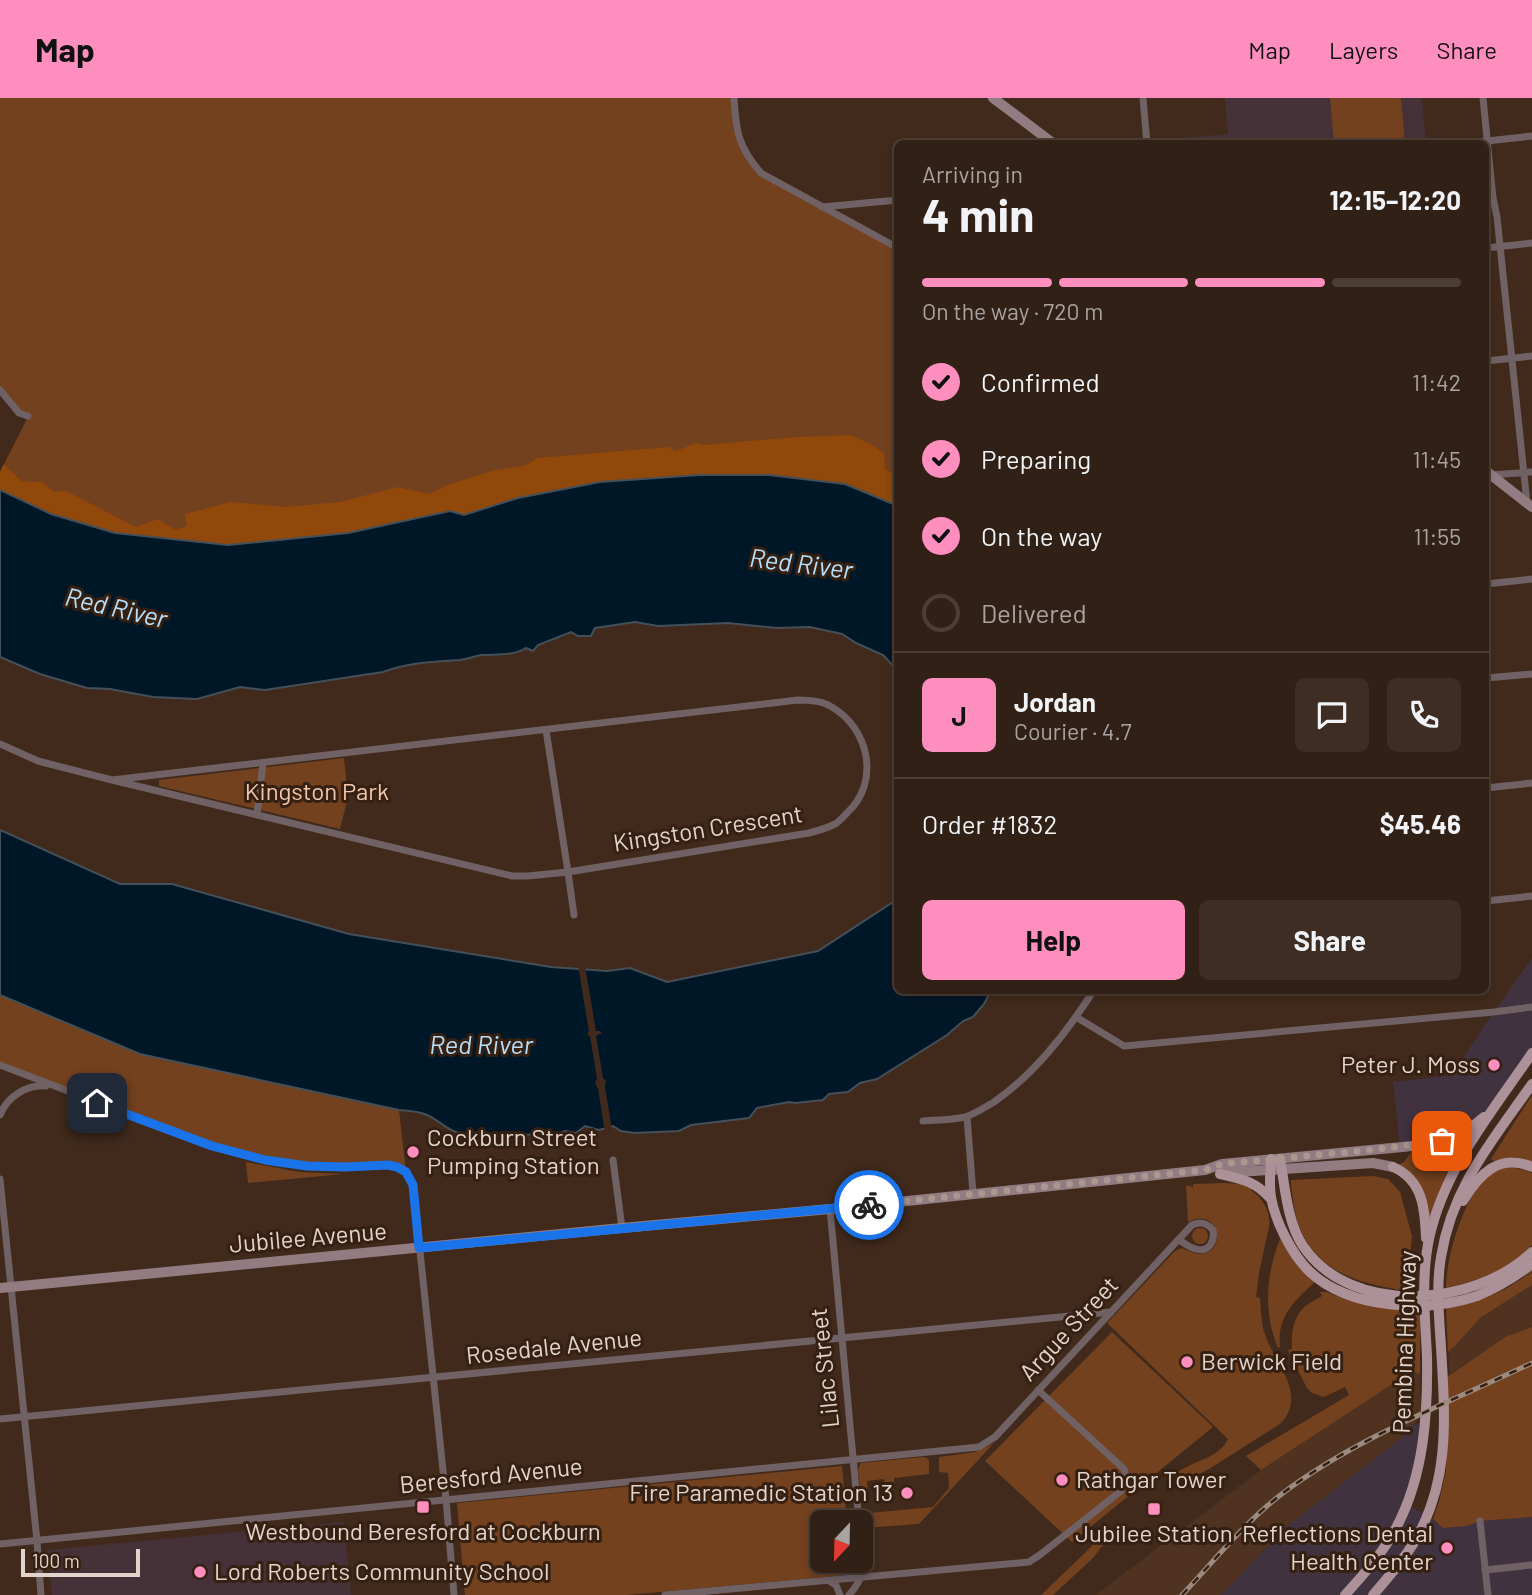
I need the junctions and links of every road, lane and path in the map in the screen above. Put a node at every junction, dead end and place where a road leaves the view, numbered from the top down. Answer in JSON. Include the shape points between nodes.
{"nodes":[{"id":1,"x":734,"y":98,"type":"edge"},
{"id":2,"x":740,"y":98,"type":"edge"},
{"id":3,"x":993,"y":98,"type":"edge"},
{"id":4,"x":1143,"y":98,"type":"edge"},
{"id":5,"x":1483,"y":98,"type":"edge"},
{"id":6,"x":1532,"y":136,"type":"edge"},
{"id":7,"x":1049,"y":140,"type":"edge"},
{"id":8,"x":1147,"y":140,"type":"edge"},
{"id":9,"x":1487,"y":140,"type":"joint"},
{"id":10,"x":1489,"y":156,"type":"edge"},
{"id":11,"x":894,"y":200,"type":"edge"},
{"id":12,"x":822,"y":207,"type":"junction"},
{"id":13,"x":1532,"y":243,"type":"edge"},
{"id":14,"x":894,"y":246,"type":"edge"},
{"id":15,"x":1500,"y":246,"type":"junction"},
{"id":16,"x":1489,"y":248,"type":"edge"},
{"id":17,"x":1532,"y":356,"type":"edge"},
{"id":18,"x":1512,"y":358,"type":"junction"},
{"id":19,"x":1489,"y":360,"type":"edge"},
{"id":20,"x":0,"y":390,"type":"edge"},
{"id":21,"x":28,"y":416,"type":"dead end"},
{"id":22,"x":1528,"y":473,"type":"edge"},
{"id":23,"x":1489,"y":474,"type":"edge"},
{"id":24,"x":1489,"y":475,"type":"edge"},
{"id":25,"x":1529,"y":505,"type":"edge"},
{"id":26,"x":1532,"y":579,"type":"edge"},
{"id":27,"x":1489,"y":583,"type":"edge"},
{"id":28,"x":1532,"y":674,"type":"edge"},
{"id":29,"x":1489,"y":678,"type":"edge"},
{"id":30,"x":546,"y":730,"type":"junction"},
{"id":31,"x":0,"y":744,"type":"edge"},
{"id":32,"x":263,"y":763,"type":"junction"},
{"id":33,"x":112,"y":780,"type":"junction"},
{"id":34,"x":1532,"y":783,"type":"edge"},
{"id":35,"x":1489,"y":788,"type":"edge"},
{"id":36,"x":257,"y":815,"type":"junction"},
{"id":37,"x":568,"y":872,"type":"junction"},
{"id":38,"x":1532,"y":896,"type":"edge"},
{"id":39,"x":1489,"y":901,"type":"edge"},
{"id":40,"x":574,"y":915,"type":"dead end"},
{"id":41,"x":1091,"y":994,"type":"edge"},
{"id":42,"x":1532,"y":1007,"type":"edge"},
{"id":43,"x":1076,"y":1017,"type":"junction"},
{"id":44,"x":1532,"y":1054,"type":"edge"},
{"id":45,"x":0,"y":1065,"type":"edge"},
{"id":46,"x":1532,"y":1084,"type":"edge"},
{"id":47,"x":54,"y":1086,"type":"junction"},
{"id":48,"x":1494,"y":1109,"type":"junction"},
{"id":49,"x":0,"y":1115,"type":"edge"},
{"id":50,"x":967,"y":1116,"type":"junction"},
{"id":51,"x":923,"y":1121,"type":"dead end"},
{"id":52,"x":1413,"y":1146,"type":"joint"},
{"id":53,"x":613,"y":1160,"type":"dead end"},
{"id":54,"x":1276,"y":1164,"type":"junction"},
{"id":55,"x":1393,"y":1167,"type":"joint"},
{"id":56,"x":1532,"y":1167,"type":"edge"},
{"id":57,"x":1205,"y":1170,"type":"junction"},
{"id":58,"x":1220,"y":1174,"type":"junction"},
{"id":59,"x":0,"y":1179,"type":"edge"},
{"id":60,"x":973,"y":1193,"type":"junction"},
{"id":61,"x":1271,"y":1199,"type":"junction"},
{"id":62,"x":830,"y":1209,"type":"junction"},
{"id":63,"x":622,"y":1228,"type":"junction"},
{"id":64,"x":1445,"y":1238,"type":"junction"},
{"id":65,"x":1179,"y":1240,"type":"junction"},
{"id":66,"x":419,"y":1248,"type":"junction"},
{"id":67,"x":1532,"y":1252,"type":"edge"},
{"id":68,"x":1426,"y":1258,"type":"junction"},
{"id":69,"x":1532,"y":1264,"type":"edge"},
{"id":70,"x":6,"y":1288,"type":"edge"},
{"id":71,"x":1469,"y":1293,"type":"junction"},
{"id":72,"x":1395,"y":1300,"type":"junction"},
{"id":73,"x":1111,"y":1312,"type":"junction"},
{"id":74,"x":841,"y":1338,"type":"junction"},
{"id":75,"x":433,"y":1378,"type":"junction"},
{"id":76,"x":1038,"y":1390,"type":"junction"},
{"id":77,"x":23,"y":1417,"type":"junction"},
{"id":78,"x":0,"y":1419,"type":"edge"},
{"id":79,"x":986,"y":1444,"type":"joint"},
{"id":80,"x":853,"y":1459,"type":"junction"},
{"id":81,"x":446,"y":1499,"type":"junction"},
{"id":82,"x":858,"y":1510,"type":"edge"},
{"id":83,"x":1480,"y":1521,"type":"dead end"},
{"id":84,"x":37,"y":1541,"type":"junction"},
{"id":85,"x":0,"y":1544,"type":"edge"},
{"id":86,"x":1532,"y":1565,"type":"edge"},
{"id":87,"x":1485,"y":1570,"type":"junction"},
{"id":88,"x":862,"y":1573,"type":"edge"},
{"id":89,"x":862,"y":1577,"type":"junction"},
{"id":90,"x":828,"y":1580,"type":"junction"},
{"id":91,"x":41,"y":1595,"type":"edge"},
{"id":92,"x":454,"y":1595,"type":"edge"},
{"id":93,"x":665,"y":1595,"type":"edge"},
{"id":94,"x":840,"y":1595,"type":"edge"},
{"id":95,"x":849,"y":1595,"type":"edge"},
{"id":96,"x":1345,"y":1595,"type":"edge"},
{"id":97,"x":1373,"y":1595,"type":"edge"},
{"id":98,"x":1488,"y":1595,"type":"edge"}],
"edges":[{"from":1,"to":2,"type":"street"},
{"from":1,"to":12,"type":"street","via":[[736,131],[753,165]]},
{"from":3,"to":7,"type":"main road"},
{"from":4,"to":8,"type":"street"},
{"from":5,"to":9,"type":"street"},
{"from":6,"to":9,"type":"street"},
{"from":10,"to":15,"type":"street"},
{"from":11,"to":12,"type":"street"},
{"from":12,"to":14,"type":"street"},
{"from":13,"to":15,"type":"street"},
{"from":15,"to":16,"type":"street"},
{"from":15,"to":18,"type":"street"},
{"from":17,"to":18,"type":"street"},
{"from":18,"to":19,"type":"street"},
{"from":18,"to":22,"type":"street"},
{"from":20,"to":21,"type":"street","via":[[19,413]]},
{"from":22,"to":23,"type":"street"},
{"from":22,"to":25,"type":"street"},
{"from":24,"to":25,"type":"main road"},
{"from":26,"to":27,"type":"street"},
{"from":28,"to":29,"type":"street"},
{"from":30,"to":32,"type":"street","name":"Kingston Crescent"},
{"from":30,"to":37,"type":"street"},
{"from":30,"to":37,"type":"street","name":"Kingston Crescent","via":[[804,700],[828,704],[849,720],[860,736],[868,767],[864,789],[853,808],[835,824],[809,834]]},
{"from":31,"to":33,"type":"street","via":[[38,761]]},
{"from":32,"to":33,"type":"street","name":"Kingston Crescent"},
{"from":32,"to":36,"type":"street"},
{"from":33,"to":36,"type":"street","name":"Kingston Crescent"},
{"from":34,"to":35,"type":"street"},
{"from":36,"to":37,"type":"street","name":"Kingston Crescent","via":[[512,876]]},
{"from":37,"to":40,"type":"street"},
{"from":38,"to":39,"type":"street"},
{"from":41,"to":43,"type":"street"},
{"from":42,"to":43,"type":"street","via":[[1124,1046]]},
{"from":43,"to":50,"type":"street","via":[[1021,1081]]},
{"from":44,"to":48,"type":"main road","name":"Pembina Highway"},
{"from":45,"to":47,"type":"street"},
{"from":46,"to":64,"type":"main road","name":"Pembina Highway","via":[[1466,1181]]},
{"from":47,"to":49,"type":"street","via":[[22,1091]]},
{"from":47,"to":66,"type":"street","via":[[240,1154],[307,1166],[397,1167],[413,1185]]},
{"from":48,"to":52,"type":"main road","via":[[1462,1133]]},
{"from":48,"to":68,"type":"main road","name":"Pembina Highway","via":[[1445,1188]]},
{"from":50,"to":51,"type":"street"},
{"from":50,"to":60,"type":"street"},
{"from":52,"to":54,"type":"main road","name":"Jubilee Avenue"},
{"from":53,"to":63,"type":"street"},
{"from":54,"to":55,"type":"main road","name":"Jubilee Avenue"},
{"from":54,"to":57,"type":"main road","name":"Jubilee Avenue","via":[[1222,1164]]},
{"from":54,"to":58,"type":"main road","name":"Jubilee Avenue"},
{"from":54,"to":61,"type":"main road"},
{"from":54,"to":72,"type":"main road","via":[[1295,1233],[1314,1261],[1342,1281]]},
{"from":55,"to":68,"type":"main road","via":[[1408,1175],[1419,1192]]},
{"from":56,"to":64,"type":"main road","via":[[1506,1163],[1485,1173],[1468,1192]]},
{"from":57,"to":58,"type":"main road","name":"Jubilee Avenue"},
{"from":57,"to":60,"type":"main road","name":"Jubilee Avenue"},
{"from":58,"to":61,"type":"main road","via":[[1248,1181]]},
{"from":59,"to":70,"type":"street"},
{"from":60,"to":62,"type":"main road","name":"Jubilee Avenue"},
{"from":61,"to":72,"type":"main road","via":[[1287,1242],[1311,1273],[1353,1297]]},
{"from":62,"to":63,"type":"main road","name":"Jubilee Avenue"},
{"from":62,"to":74,"type":"street","name":"Lilac Street"},
{"from":63,"to":66,"type":"main road","name":"Jubilee Avenue"},
{"from":64,"to":97,"type":"main road","name":"Pembina Highway","via":[[1438,1278],[1444,1444],[1438,1483],[1416,1538]]},
{"from":65,"to":65,"type":"street","name":"Argue Street","via":[[1203,1250],[1213,1241],[1213,1230],[1197,1223]]},
{"from":65,"to":73,"type":"street","name":"Argue Street"},
{"from":66,"to":70,"type":"main road","name":"Jubilee Avenue"},
{"from":66,"to":75,"type":"street"},
{"from":67,"to":71,"type":"main road"},
{"from":68,"to":96,"type":"main road","name":"Pembina Highway","via":[[1426,1392],[1418,1468],[1395,1530]]},
{"from":69,"to":71,"type":"main road","via":[[1496,1288]]},
{"from":70,"to":77,"type":"street"},
{"from":71,"to":72,"type":"main road"},
{"from":73,"to":74,"type":"street","name":"Rosedale Avenue"},
{"from":73,"to":76,"type":"street","name":"Argue Street"},
{"from":74,"to":75,"type":"street","name":"Rosedale Avenue"},
{"from":74,"to":80,"type":"street","name":"Lilac Street"},
{"from":75,"to":77,"type":"street","name":"Rosedale Avenue"},
{"from":75,"to":81,"type":"street"},
{"from":76,"to":79,"type":"street","name":"Argue Street"},
{"from":76,"to":89,"type":"street","via":[[1125,1469],[1127,1480],[1121,1491],[1029,1562]]},
{"from":77,"to":78,"type":"street","name":"Rosedale Avenue"},
{"from":77,"to":84,"type":"street"},
{"from":79,"to":80,"type":"street","name":"Beresford Avenue"},
{"from":80,"to":81,"type":"street","name":"Beresford Avenue"},
{"from":80,"to":82,"type":"street","name":"Lilac Street"},
{"from":81,"to":84,"type":"street","name":"Beresford Avenue"},
{"from":81,"to":92,"type":"street"},
{"from":83,"to":87,"type":"street"},
{"from":84,"to":85,"type":"street","name":"Beresford Avenue"},
{"from":84,"to":91,"type":"street"},
{"from":86,"to":87,"type":"street"},
{"from":87,"to":98,"type":"street"},
{"from":88,"to":89,"type":"street"},
{"from":89,"to":90,"type":"street"},
{"from":89,"to":95,"type":"street"},
{"from":90,"to":93,"type":"street"},
{"from":90,"to":94,"type":"street"}]}
